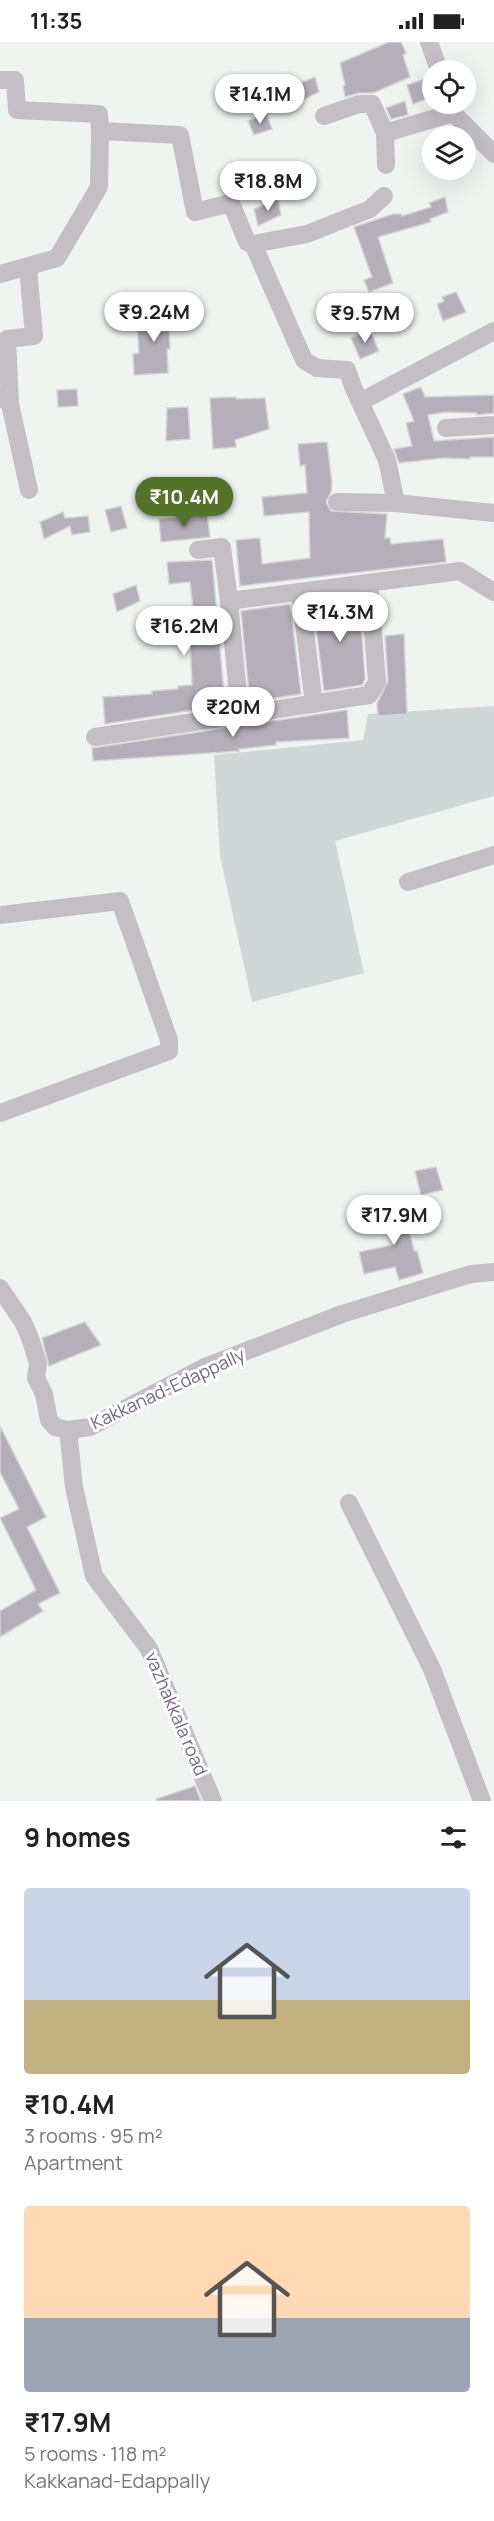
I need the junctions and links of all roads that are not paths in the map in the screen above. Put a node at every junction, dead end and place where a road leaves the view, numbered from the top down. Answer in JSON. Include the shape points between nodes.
{"nodes":[{"id":1,"x":429,"y":42,"type":"edge"},
{"id":2,"x":435,"y":60,"type":"edge"},
{"id":3,"x":0,"y":80,"type":"edge"},
{"id":4,"x":435,"y":114,"type":"edge"},
{"id":5,"x":457,"y":114,"type":"edge"},
{"id":6,"x":324,"y":116,"type":"dead end"},
{"id":7,"x":100,"y":131,"type":"junction"},
{"id":8,"x":385,"y":133,"type":"junction"},
{"id":9,"x":494,"y":154,"type":"edge"},
{"id":10,"x":386,"y":165,"type":"dead end"},
{"id":11,"x":384,"y":196,"type":"dead end"},
{"id":12,"x":253,"y":244,"type":"junction"},
{"id":13,"x":28,"y":267,"type":"junction"},
{"id":14,"x":0,"y":274,"type":"edge"},
{"id":15,"x":494,"y":331,"type":"edge"},
{"id":16,"x":5,"y":400,"type":"edge"},
{"id":17,"x":360,"y":402,"type":"junction"},
{"id":18,"x":494,"y":425,"type":"edge"},
{"id":19,"x":446,"y":428,"type":"dead end"},
{"id":20,"x":29,"y":490,"type":"dead end"},
{"id":21,"x":337,"y":502,"type":"dead end"},
{"id":22,"x":396,"y":503,"type":"junction"},
{"id":23,"x":494,"y":513,"type":"edge"},
{"id":24,"x":198,"y":550,"type":"dead end"},
{"id":25,"x":369,"y":583,"type":"junction"},
{"id":26,"x":300,"y":592,"type":"junction"},
{"id":27,"x":494,"y":592,"type":"edge"},
{"id":28,"x":229,"y":602,"type":"junction"},
{"id":29,"x":314,"y":704,"type":"junction"},
{"id":30,"x":240,"y":714,"type":"junction"},
{"id":31,"x":95,"y":736,"type":"dead end"},
{"id":32,"x":494,"y":855,"type":"edge"},
{"id":33,"x":408,"y":882,"type":"dead end"},
{"id":34,"x":0,"y":915,"type":"edge"},
{"id":35,"x":0,"y":1113,"type":"edge"},
{"id":36,"x":494,"y":1272,"type":"edge"},
{"id":37,"x":0,"y":1288,"type":"edge"},
{"id":38,"x":68,"y":1430,"type":"junction"},
{"id":39,"x":349,"y":1503,"type":"dead end"},
{"id":40,"x":213,"y":1801,"type":"edge"},
{"id":41,"x":482,"y":1801,"type":"edge"}],
"edges":[{"from":1,"to":2,"type":"street"},
{"from":3,"to":7,"type":"street","via":[[15,80],[17,110],[99,114]]},
{"from":4,"to":8,"type":"street"},
{"from":5,"to":9,"type":"street"},
{"from":6,"to":8,"type":"street","via":[[359,104],[372,104]]},
{"from":7,"to":12,"type":"street","via":[[180,135],[195,212],[231,203],[247,242]]},
{"from":7,"to":13,"type":"street","via":[[99,187],[57,258]]},
{"from":8,"to":10,"type":"street"},
{"from":11,"to":12,"type":"street","via":[[370,209],[307,234]]},
{"from":12,"to":17,"type":"street","via":[[304,360],[317,368],[347,370]]},
{"from":13,"to":14,"type":"street"},
{"from":13,"to":16,"type":"street","via":[[34,336],[7,339]]},
{"from":15,"to":17,"type":"street"},
{"from":16,"to":20,"type":"street"},
{"from":17,"to":22,"type":"street","via":[[387,460]]},
{"from":18,"to":19,"type":"street"},
{"from":21,"to":22,"type":"street"},
{"from":22,"to":23,"type":"street"},
{"from":24,"to":28,"type":"street","via":[[222,547]]},
{"from":25,"to":26,"type":"street"},
{"from":25,"to":27,"type":"street","via":[[460,571]]},
{"from":25,"to":29,"type":"street","via":[[377,682],[363,698]]},
{"from":26,"to":28,"type":"street"},
{"from":26,"to":29,"type":"street"},
{"from":28,"to":30,"type":"street"},
{"from":29,"to":30,"type":"street"},
{"from":30,"to":31,"type":"street"},
{"from":32,"to":33,"type":"street"},
{"from":34,"to":35,"type":"street","via":[[120,901],[169,1040],[169,1051]]},
{"from":36,"to":38,"type":"street","name":"Kakkanad-Edappally","via":[[471,1274],[342,1314],[205,1367],[90,1427]]},
{"from":37,"to":38,"type":"street","name":"Kakkanad-Edappally","via":[[30,1338],[38,1364],[36,1378],[49,1420],[55,1427]]},
{"from":38,"to":40,"type":"street","name":"vazhakkala road","via":[[74,1487],[94,1576],[149,1649]]},
{"from":39,"to":41,"type":"street","via":[[432,1670]]}]}
